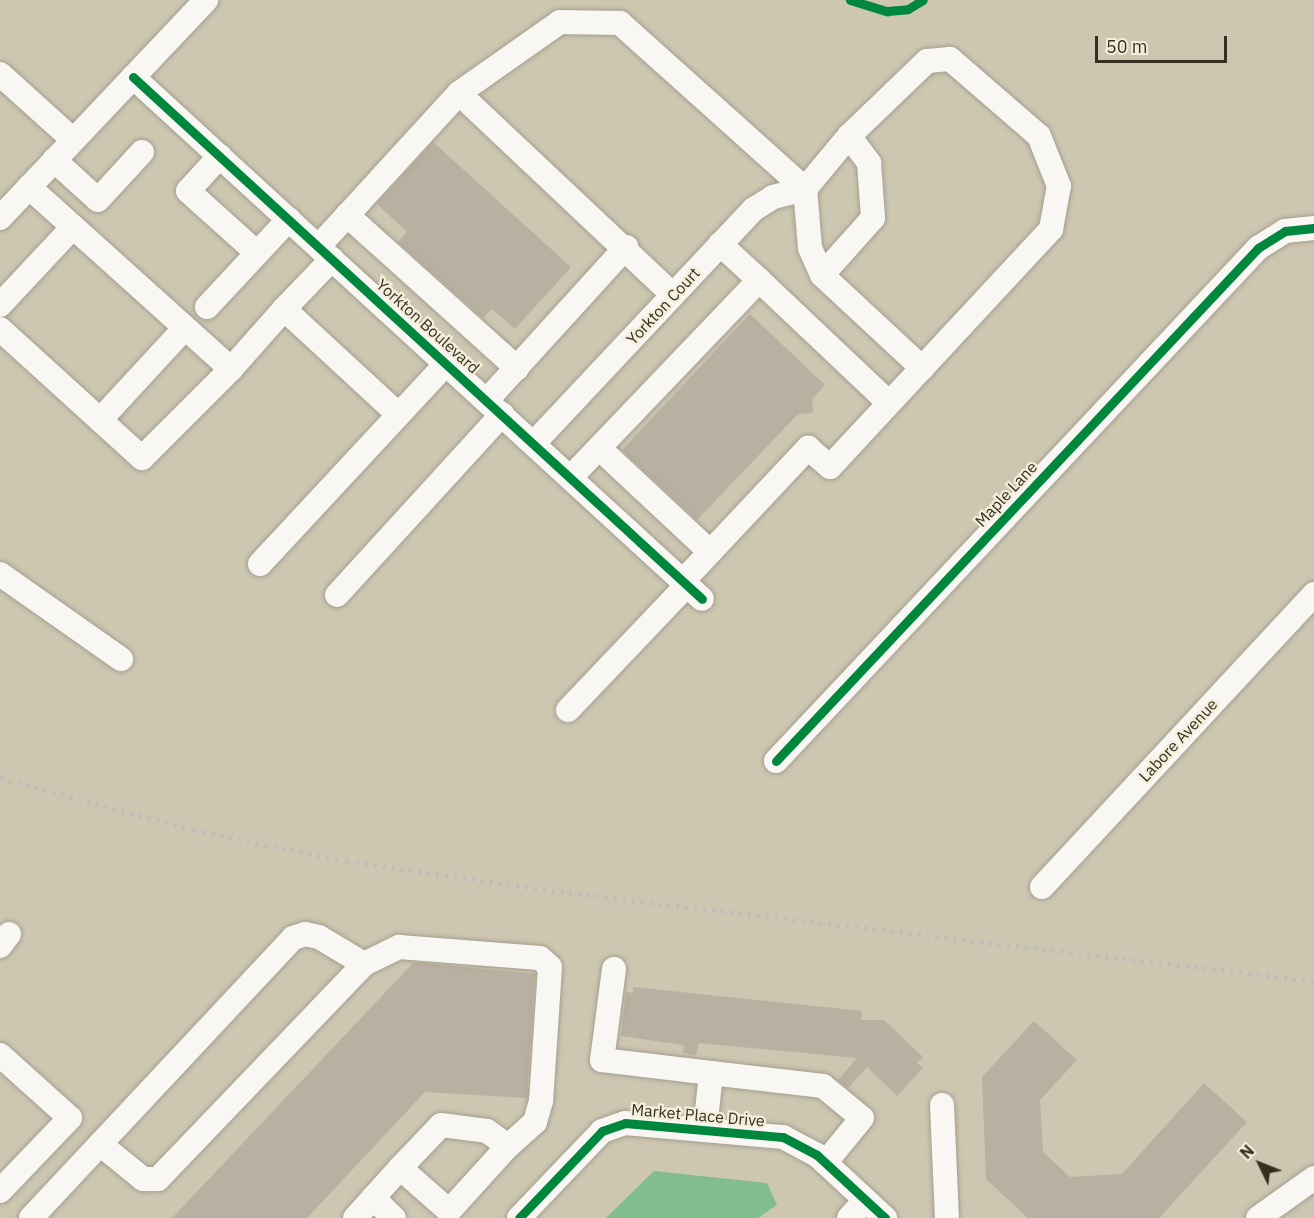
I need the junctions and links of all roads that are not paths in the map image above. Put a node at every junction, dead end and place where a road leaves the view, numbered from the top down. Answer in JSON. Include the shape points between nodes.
{"nodes":[{"id":1,"x":206,"y":0,"type":"edge"},
{"id":2,"x":0,"y":74,"type":"edge"},
{"id":3,"x":133,"y":77,"type":"junction"},
{"id":4,"x":459,"y":93,"type":"junction"},
{"id":5,"x":849,"y":136,"type":"junction"},
{"id":6,"x":73,"y":140,"type":"junction"},
{"id":7,"x":142,"y":152,"type":"dead end"},
{"id":8,"x":220,"y":156,"type":"junction"},
{"id":9,"x":54,"y":160,"type":"junction"},
{"id":10,"x":29,"y":187,"type":"junction"},
{"id":11,"x":805,"y":189,"type":"junction"},
{"id":12,"x":347,"y":215,"type":"junction"},
{"id":13,"x":0,"y":218,"type":"edge"},
{"id":14,"x":289,"y":219,"type":"junction"},
{"id":15,"x":73,"y":227,"type":"junction"},
{"id":16,"x":1314,"y":228,"type":"edge"},
{"id":17,"x":720,"y":244,"type":"junction"},
{"id":18,"x":626,"y":247,"type":"junction"},
{"id":19,"x":257,"y":253,"type":"junction"},
{"id":20,"x":325,"y":253,"type":"junction"},
{"id":21,"x":822,"y":275,"type":"junction"},
{"id":22,"x":759,"y":280,"type":"junction"},
{"id":23,"x":673,"y":295,"type":"junction"},
{"id":24,"x":0,"y":305,"type":"edge"},
{"id":25,"x":207,"y":307,"type":"dead end"},
{"id":26,"x":284,"y":309,"type":"junction"},
{"id":27,"x":186,"y":328,"type":"junction"},
{"id":28,"x":0,"y":329,"type":"edge"},
{"id":29,"x":447,"y":363,"type":"junction"},
{"id":30,"x":517,"y":368,"type":"junction"},
{"id":31,"x":922,"y":368,"type":"junction"},
{"id":32,"x":231,"y":369,"type":"junction"},
{"id":33,"x":890,"y":403,"type":"junction"},
{"id":34,"x":495,"y":407,"type":"junction"},
{"id":35,"x":399,"y":415,"type":"junction"},
{"id":36,"x":100,"y":420,"type":"junction"},
{"id":37,"x":534,"y":443,"type":"junction"},
{"id":38,"x":599,"y":448,"type":"junction"},
{"id":39,"x":571,"y":477,"type":"junction"},
{"id":40,"x":710,"y":552,"type":"junction"},
{"id":41,"x":260,"y":564,"type":"dead end"},
{"id":42,"x":0,"y":574,"type":"edge"},
{"id":43,"x":690,"y":588,"type":"junction"},
{"id":44,"x":1314,"y":594,"type":"edge"},
{"id":45,"x":336,"y":596,"type":"dead end"},
{"id":46,"x":121,"y":659,"type":"dead end"},
{"id":47,"x":568,"y":710,"type":"dead end"},
{"id":48,"x":776,"y":761,"type":"dead end"},
{"id":49,"x":1042,"y":887,"type":"dead end"},
{"id":50,"x":364,"y":964,"type":"junction"},
{"id":51,"x":614,"y":969,"type":"dead end"},
{"id":52,"x":0,"y":1055,"type":"edge"},
{"id":53,"x":711,"y":1073,"type":"junction"},
{"id":54,"x":942,"y":1105,"type":"dead end"},
{"id":55,"x":705,"y":1130,"type":"junction"},
{"id":56,"x":100,"y":1143,"type":"junction"},
{"id":57,"x":508,"y":1146,"type":"junction"},
{"id":58,"x":825,"y":1163,"type":"junction"},
{"id":59,"x":400,"y":1168,"type":"junction"},
{"id":60,"x":1313,"y":1181,"type":"edge"},
{"id":61,"x":0,"y":1191,"type":"edge"},
{"id":62,"x":373,"y":1198,"type":"junction"},
{"id":63,"x":865,"y":1200,"type":"junction"},
{"id":64,"x":31,"y":1218,"type":"edge"},
{"id":65,"x":355,"y":1218,"type":"edge"},
{"id":66,"x":394,"y":1218,"type":"edge"},
{"id":67,"x":519,"y":1218,"type":"edge"},
{"id":68,"x":849,"y":1218,"type":"edge"},
{"id":69,"x":885,"y":1218,"type":"edge"},
{"id":70,"x":947,"y":1218,"type":"edge"},
{"id":71,"x":1258,"y":1218,"type":"edge"}],
"edges":[{"from":1,"to":3,"type":"street"},
{"from":2,"to":6,"type":"street"},
{"from":3,"to":6,"type":"street"},
{"from":3,"to":8,"type":"street","name":"Yorkton Boulevard"},
{"from":4,"to":11,"type":"street","via":[[560,22],[620,23]]},
{"from":4,"to":12,"type":"street"},
{"from":4,"to":18,"type":"street"},
{"from":5,"to":11,"type":"street"},
{"from":5,"to":21,"type":"street","via":[[869,163],[873,218]]},
{"from":5,"to":31,"type":"street","via":[[927,62],[950,59],[1039,136],[1059,186],[1051,229]]},
{"from":6,"to":9,"type":"street"},
{"from":7,"to":9,"type":"street","via":[[98,200]]},
{"from":8,"to":14,"type":"street","name":"Yorkton Boulevard"},
{"from":8,"to":19,"type":"street","via":[[188,191]]},
{"from":9,"to":10,"type":"street"},
{"from":10,"to":13,"type":"street"},
{"from":10,"to":15,"type":"street"},
{"from":11,"to":17,"type":"street","name":"Yorkton Court","via":[[773,197],[754,209]]},
{"from":11,"to":21,"type":"street","via":[[810,248]]},
{"from":12,"to":20,"type":"street"},
{"from":12,"to":30,"type":"street"},
{"from":14,"to":19,"type":"street"},
{"from":14,"to":20,"type":"street","name":"Yorkton Boulevard"},
{"from":15,"to":24,"type":"street"},
{"from":15,"to":27,"type":"street"},
{"from":16,"to":48,"type":"street","name":"Maple Lane","via":[[1285,231],[1258,248]]},
{"from":17,"to":22,"type":"street"},
{"from":17,"to":23,"type":"street","name":"Yorkton Court"},
{"from":18,"to":23,"type":"street"},
{"from":18,"to":30,"type":"street"},
{"from":19,"to":25,"type":"street"},
{"from":20,"to":26,"type":"street"},
{"from":20,"to":29,"type":"street","name":"Yorkton Boulevard"},
{"from":21,"to":31,"type":"street"},
{"from":22,"to":33,"type":"street"},
{"from":22,"to":38,"type":"street"},
{"from":23,"to":37,"type":"street","name":"Yorkton Court"},
{"from":26,"to":32,"type":"street"},
{"from":26,"to":35,"type":"street"},
{"from":27,"to":32,"type":"street"},
{"from":27,"to":36,"type":"street"},
{"from":28,"to":36,"type":"street"},
{"from":29,"to":34,"type":"street","name":"Yorkton Boulevard"},
{"from":29,"to":35,"type":"street"},
{"from":30,"to":34,"type":"street"},
{"from":31,"to":33,"type":"street"},
{"from":32,"to":36,"type":"street","via":[[142,458]]},
{"from":33,"to":40,"type":"street","via":[[830,467],[808,448]]},
{"from":34,"to":37,"type":"street","name":"Yorkton Boulevard"},
{"from":34,"to":45,"type":"street"},
{"from":35,"to":41,"type":"street"},
{"from":37,"to":39,"type":"street","name":"Yorkton Boulevard"},
{"from":38,"to":39,"type":"street"},
{"from":38,"to":40,"type":"street"},
{"from":39,"to":43,"type":"street","name":"Yorkton Boulevard"},
{"from":40,"to":43,"type":"street"},
{"from":42,"to":46,"type":"street"},
{"from":43,"to":47,"type":"street"},
{"from":44,"to":49,"type":"street","name":"Labore Avenue"},
{"from":50,"to":56,"type":"street","via":[[319,937],[305,933],[293,938]]},
{"from":50,"to":56,"type":"street","via":[[164,1175],[143,1179]]},
{"from":50,"to":57,"type":"street","via":[[399,947],[540,958],[550,967],[541,1101],[535,1122]]},
{"from":51,"to":53,"type":"street","via":[[602,1060]]},
{"from":52,"to":61,"type":"street","via":[[70,1118]]},
{"from":53,"to":55,"type":"street"},
{"from":53,"to":58,"type":"street","via":[[823,1086],[862,1118]]},
{"from":54,"to":70,"type":"street"},
{"from":55,"to":58,"type":"street","name":"Market Place Drive","via":[[783,1137]]},
{"from":55,"to":67,"type":"street","name":"Market Place Drive","via":[[625,1123],[610,1126]]},
{"from":56,"to":64,"type":"street"},
{"from":57,"to":59,"type":"street","via":[[487,1131],[441,1125]]},
{"from":57,"to":59,"type":"street","via":[[449,1211]]},
{"from":58,"to":63,"type":"street","name":"Market Place Drive"},
{"from":59,"to":62,"type":"street"},
{"from":60,"to":71,"type":"street"},
{"from":62,"to":65,"type":"street"},
{"from":62,"to":66,"type":"street"},
{"from":63,"to":68,"type":"street"},
{"from":63,"to":69,"type":"street","name":"Market Place Drive"}]}
